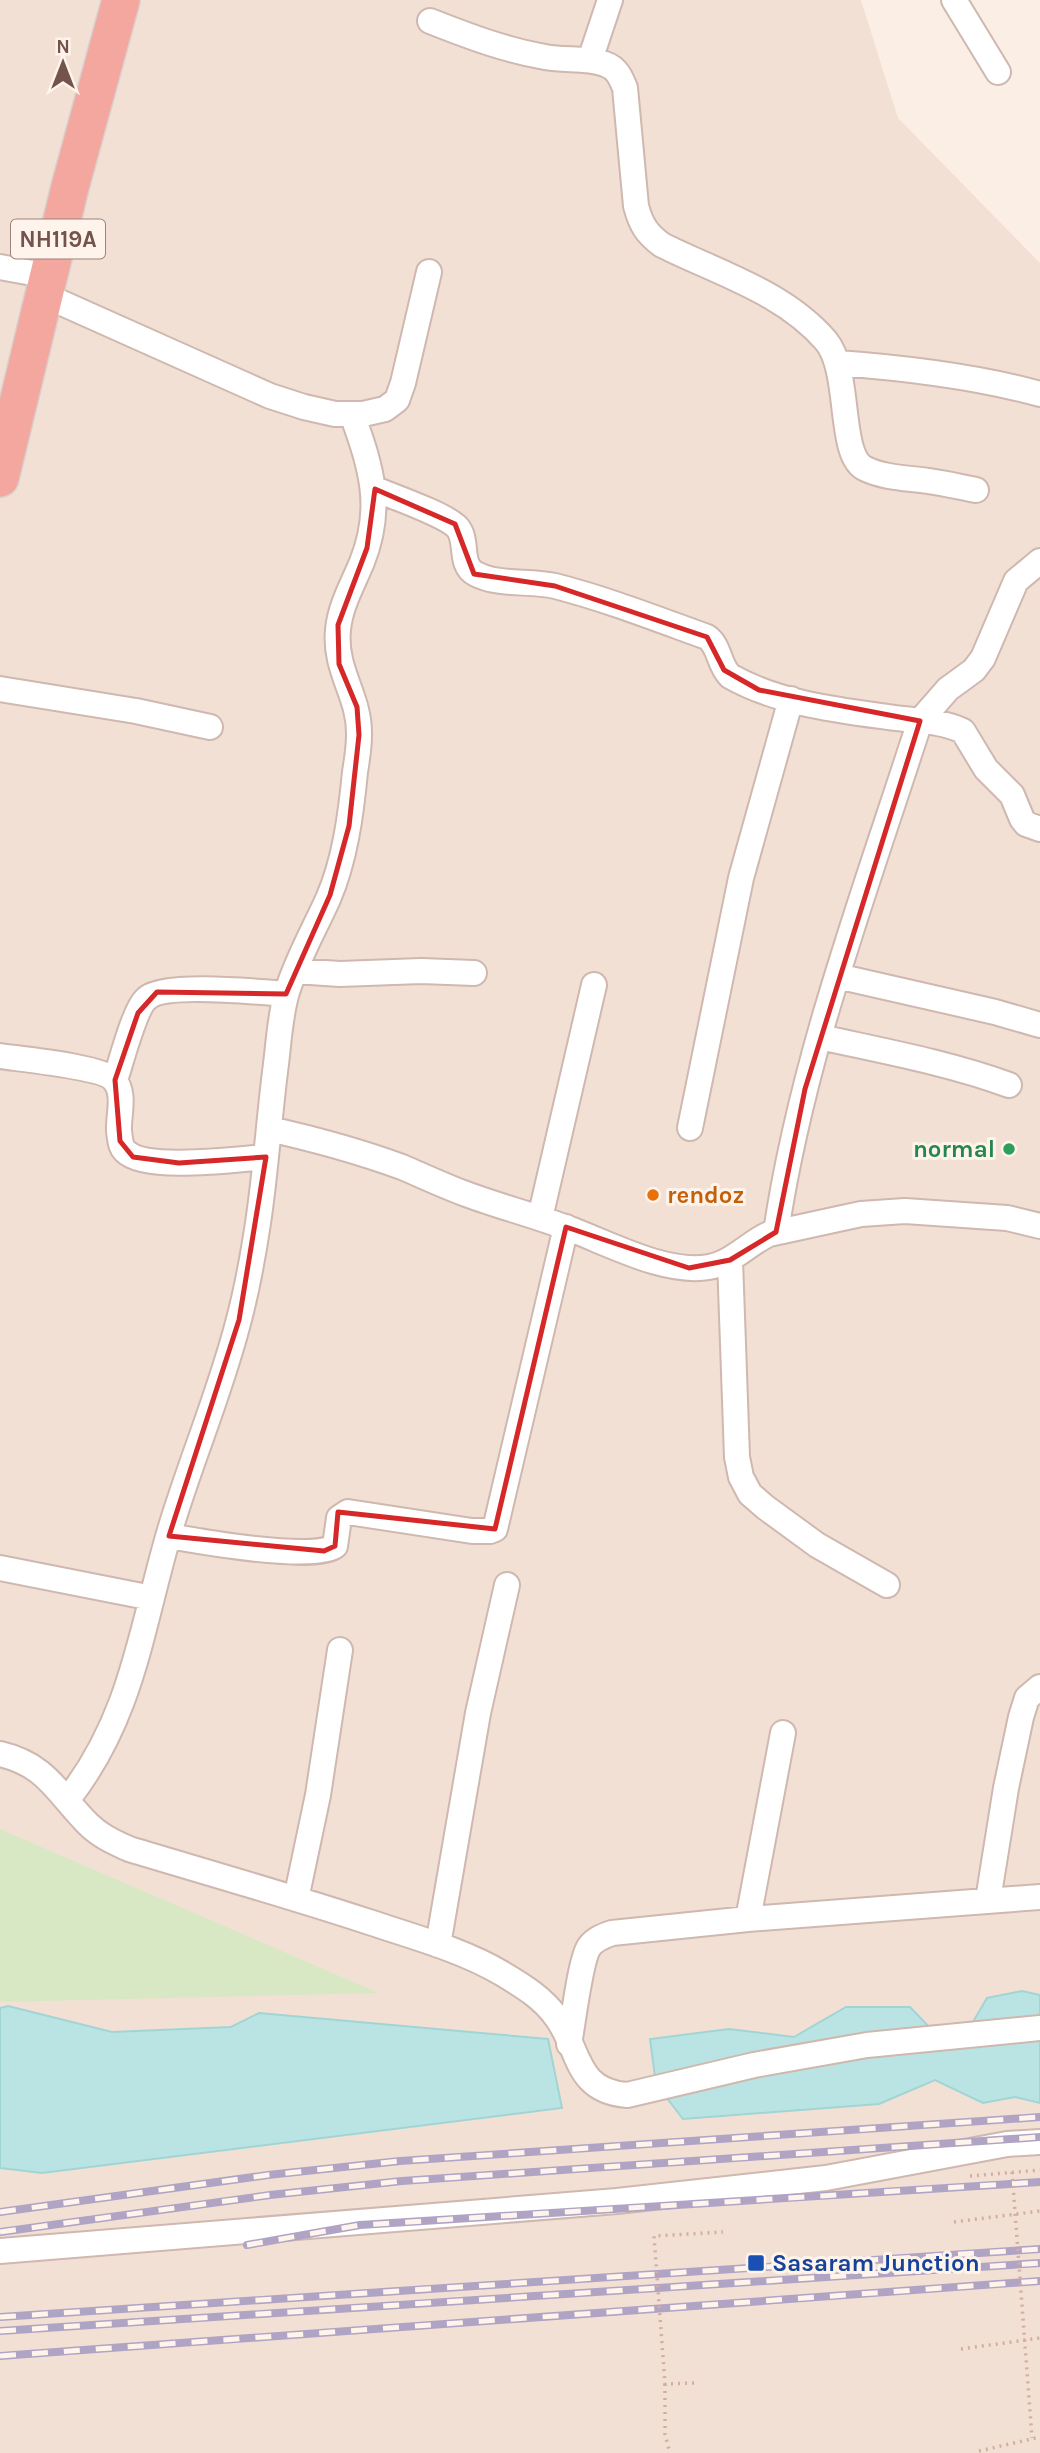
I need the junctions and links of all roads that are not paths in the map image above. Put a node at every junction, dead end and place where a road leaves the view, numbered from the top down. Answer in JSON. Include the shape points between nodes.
{"nodes":[{"id":1,"x":121,"y":0,"type":"edge"},
{"id":2,"x":610,"y":0,"type":"edge"},
{"id":3,"x":954,"y":0,"type":"edge"},
{"id":4,"x":430,"y":21,"type":"dead end"},
{"id":5,"x":590,"y":60,"type":"junction"},
{"id":6,"x":998,"y":72,"type":"dead end"},
{"id":7,"x":0,"y":267,"type":"edge"},
{"id":8,"x":429,"y":272,"type":"dead end"},
{"id":9,"x":47,"y":285,"type":"junction"},
{"id":10,"x":838,"y":363,"type":"junction"},
{"id":11,"x":1040,"y":394,"type":"edge"},
{"id":12,"x":352,"y":414,"type":"junction"},
{"id":13,"x":0,"y":478,"type":"edge"},
{"id":14,"x":375,"y":489,"type":"junction"},
{"id":15,"x":975,"y":490,"type":"dead end"},
{"id":16,"x":1040,"y":561,"type":"edge"},
{"id":17,"x":0,"y":689,"type":"edge"},
{"id":18,"x":791,"y":699,"type":"junction"},
{"id":19,"x":920,"y":721,"type":"junction"},
{"id":20,"x":210,"y":727,"type":"dead end"},
{"id":21,"x":1040,"y":829,"type":"edge"},
{"id":22,"x":295,"y":971,"type":"junction"},
{"id":23,"x":474,"y":973,"type":"dead end"},
{"id":24,"x":837,"y":976,"type":"junction"},
{"id":25,"x":594,"y":985,"type":"dead end"},
{"id":26,"x":286,"y":994,"type":"junction"},
{"id":27,"x":1040,"y":1025,"type":"edge"},
{"id":28,"x":820,"y":1037,"type":"junction"},
{"id":29,"x":0,"y":1056,"type":"edge"},
{"id":30,"x":115,"y":1080,"type":"junction"},
{"id":31,"x":1009,"y":1086,"type":"dead end"},
{"id":32,"x":690,"y":1128,"type":"dead end"},
{"id":33,"x":269,"y":1129,"type":"junction"},
{"id":34,"x":266,"y":1157,"type":"junction"},
{"id":35,"x":540,"y":1218,"type":"junction"},
{"id":36,"x":1040,"y":1226,"type":"edge"},
{"id":37,"x":566,"y":1227,"type":"junction"},
{"id":38,"x":776,"y":1232,"type":"junction"},
{"id":39,"x":730,"y":1259,"type":"junction"},
{"id":40,"x":169,"y":1536,"type":"junction"},
{"id":41,"x":0,"y":1568,"type":"edge"},
{"id":42,"x":507,"y":1585,"type":"dead end"},
{"id":43,"x":887,"y":1585,"type":"dead end"},
{"id":44,"x":152,"y":1598,"type":"junction"},
{"id":45,"x":340,"y":1650,"type":"dead end"},
{"id":46,"x":1040,"y":1687,"type":"edge"},
{"id":47,"x":783,"y":1733,"type":"dead end"},
{"id":48,"x":0,"y":1754,"type":"edge"},
{"id":49,"x":68,"y":1799,"type":"junction"},
{"id":50,"x":1040,"y":1897,"type":"edge"},
{"id":51,"x":296,"y":1899,"type":"junction"},
{"id":52,"x":988,"y":1900,"type":"junction"},
{"id":53,"x":748,"y":1919,"type":"junction"},
{"id":54,"x":438,"y":1945,"type":"junction"},
{"id":55,"x":1040,"y":2028,"type":"edge"},
{"id":56,"x":569,"y":2043,"type":"junction"},
{"id":57,"x":1040,"y":2142,"type":"edge"},
{"id":58,"x":0,"y":2251,"type":"edge"}],
"edges":[{"from":1,"to":9,"type":"highway","number":"NH119A"},
{"from":2,"to":5,"type":"street"},
{"from":3,"to":6,"type":"street"},
{"from":4,"to":5,"type":"street","via":[[516,52]]},
{"from":5,"to":10,"type":"street","via":[[620,74],[625,88],[636,206],[648,234],[794,312],[827,342]]},
{"from":7,"to":9,"type":"street"},
{"from":8,"to":12,"type":"street","via":[[397,400],[385,409]]},
{"from":9,"to":12,"type":"street","via":[[270,396],[335,414]]},
{"from":9,"to":13,"type":"highway","number":"NH119A"},
{"from":10,"to":11,"type":"street","via":[[921,372]]},
{"from":10,"to":15,"type":"street","via":[[849,445],[862,468]]},
{"from":12,"to":14,"type":"street"},
{"from":14,"to":18,"type":"street","via":[[455,524],[474,574],[555,586],[707,637],[730,676]]},
{"from":14,"to":22,"type":"street","via":[[368,548],[338,625],[339,664],[357,707],[359,735],[349,826],[330,895]]},
{"from":16,"to":19,"type":"street","via":[[1016,581],[978,664]]},
{"from":17,"to":20,"type":"street"},
{"from":18,"to":19,"type":"street"},
{"from":18,"to":32,"type":"street","via":[[741,878]]},
{"from":19,"to":21,"type":"street","via":[[963,731],[986,769],[1012,795],[1022,819]]},
{"from":19,"to":24,"type":"street"},
{"from":22,"to":23,"type":"street"},
{"from":22,"to":26,"type":"street"},
{"from":24,"to":27,"type":"street"},
{"from":24,"to":28,"type":"street"},
{"from":25,"to":35,"type":"street"},
{"from":26,"to":30,"type":"street","via":[[157,992],[145,999],[138,1013]]},
{"from":26,"to":33,"type":"street"},
{"from":28,"to":31,"type":"street"},
{"from":28,"to":38,"type":"street","via":[[793,1134]]},
{"from":29,"to":30,"type":"street","via":[[89,1070]]},
{"from":30,"to":34,"type":"street","via":[[120,1093],[120,1141],[133,1157],[179,1163]]},
{"from":33,"to":34,"type":"street"},
{"from":33,"to":35,"type":"street","via":[[362,1154]]},
{"from":34,"to":40,"type":"street","via":[[239,1320]]},
{"from":35,"to":37,"type":"street"},
{"from":36,"to":38,"type":"street","via":[[905,1211],[861,1214]]},
{"from":37,"to":39,"type":"street","via":[[667,1265],[711,1267]]},
{"from":37,"to":40,"type":"street","via":[[495,1529],[472,1531],[348,1512],[339,1518],[335,1546],[324,1551],[262,1549]]},
{"from":38,"to":39,"type":"street","via":[[755,1240]]},
{"from":39,"to":43,"type":"street","via":[[741,1477],[750,1494],[817,1545]]},
{"from":40,"to":44,"type":"street"},
{"from":41,"to":44,"type":"street"},
{"from":42,"to":54,"type":"street","via":[[474,1737]]},
{"from":44,"to":49,"type":"street","via":[[123,1703],[107,1741]]},
{"from":45,"to":51,"type":"street","via":[[318,1795]]},
{"from":46,"to":52,"type":"street","via":[[1027,1698],[1021,1717]]},
{"from":47,"to":53,"type":"street"},
{"from":48,"to":49,"type":"street","via":[[29,1765]]},
{"from":49,"to":51,"type":"street","via":[[106,1839]]},
{"from":50,"to":52,"type":"street"},
{"from":51,"to":54,"type":"street"},
{"from":52,"to":53,"type":"street"},
{"from":53,"to":56,"type":"street","via":[[649,1928],[598,1938],[583,1963]]},
{"from":54,"to":56,"type":"street","via":[[500,1972],[539,1997],[558,2019]]},
{"from":55,"to":56,"type":"street","via":[[867,2045],[627,2095],[607,2093],[590,2079]]},
{"from":57,"to":58,"type":"street","via":[[1007,2144],[826,2178],[617,2201]]}]}
